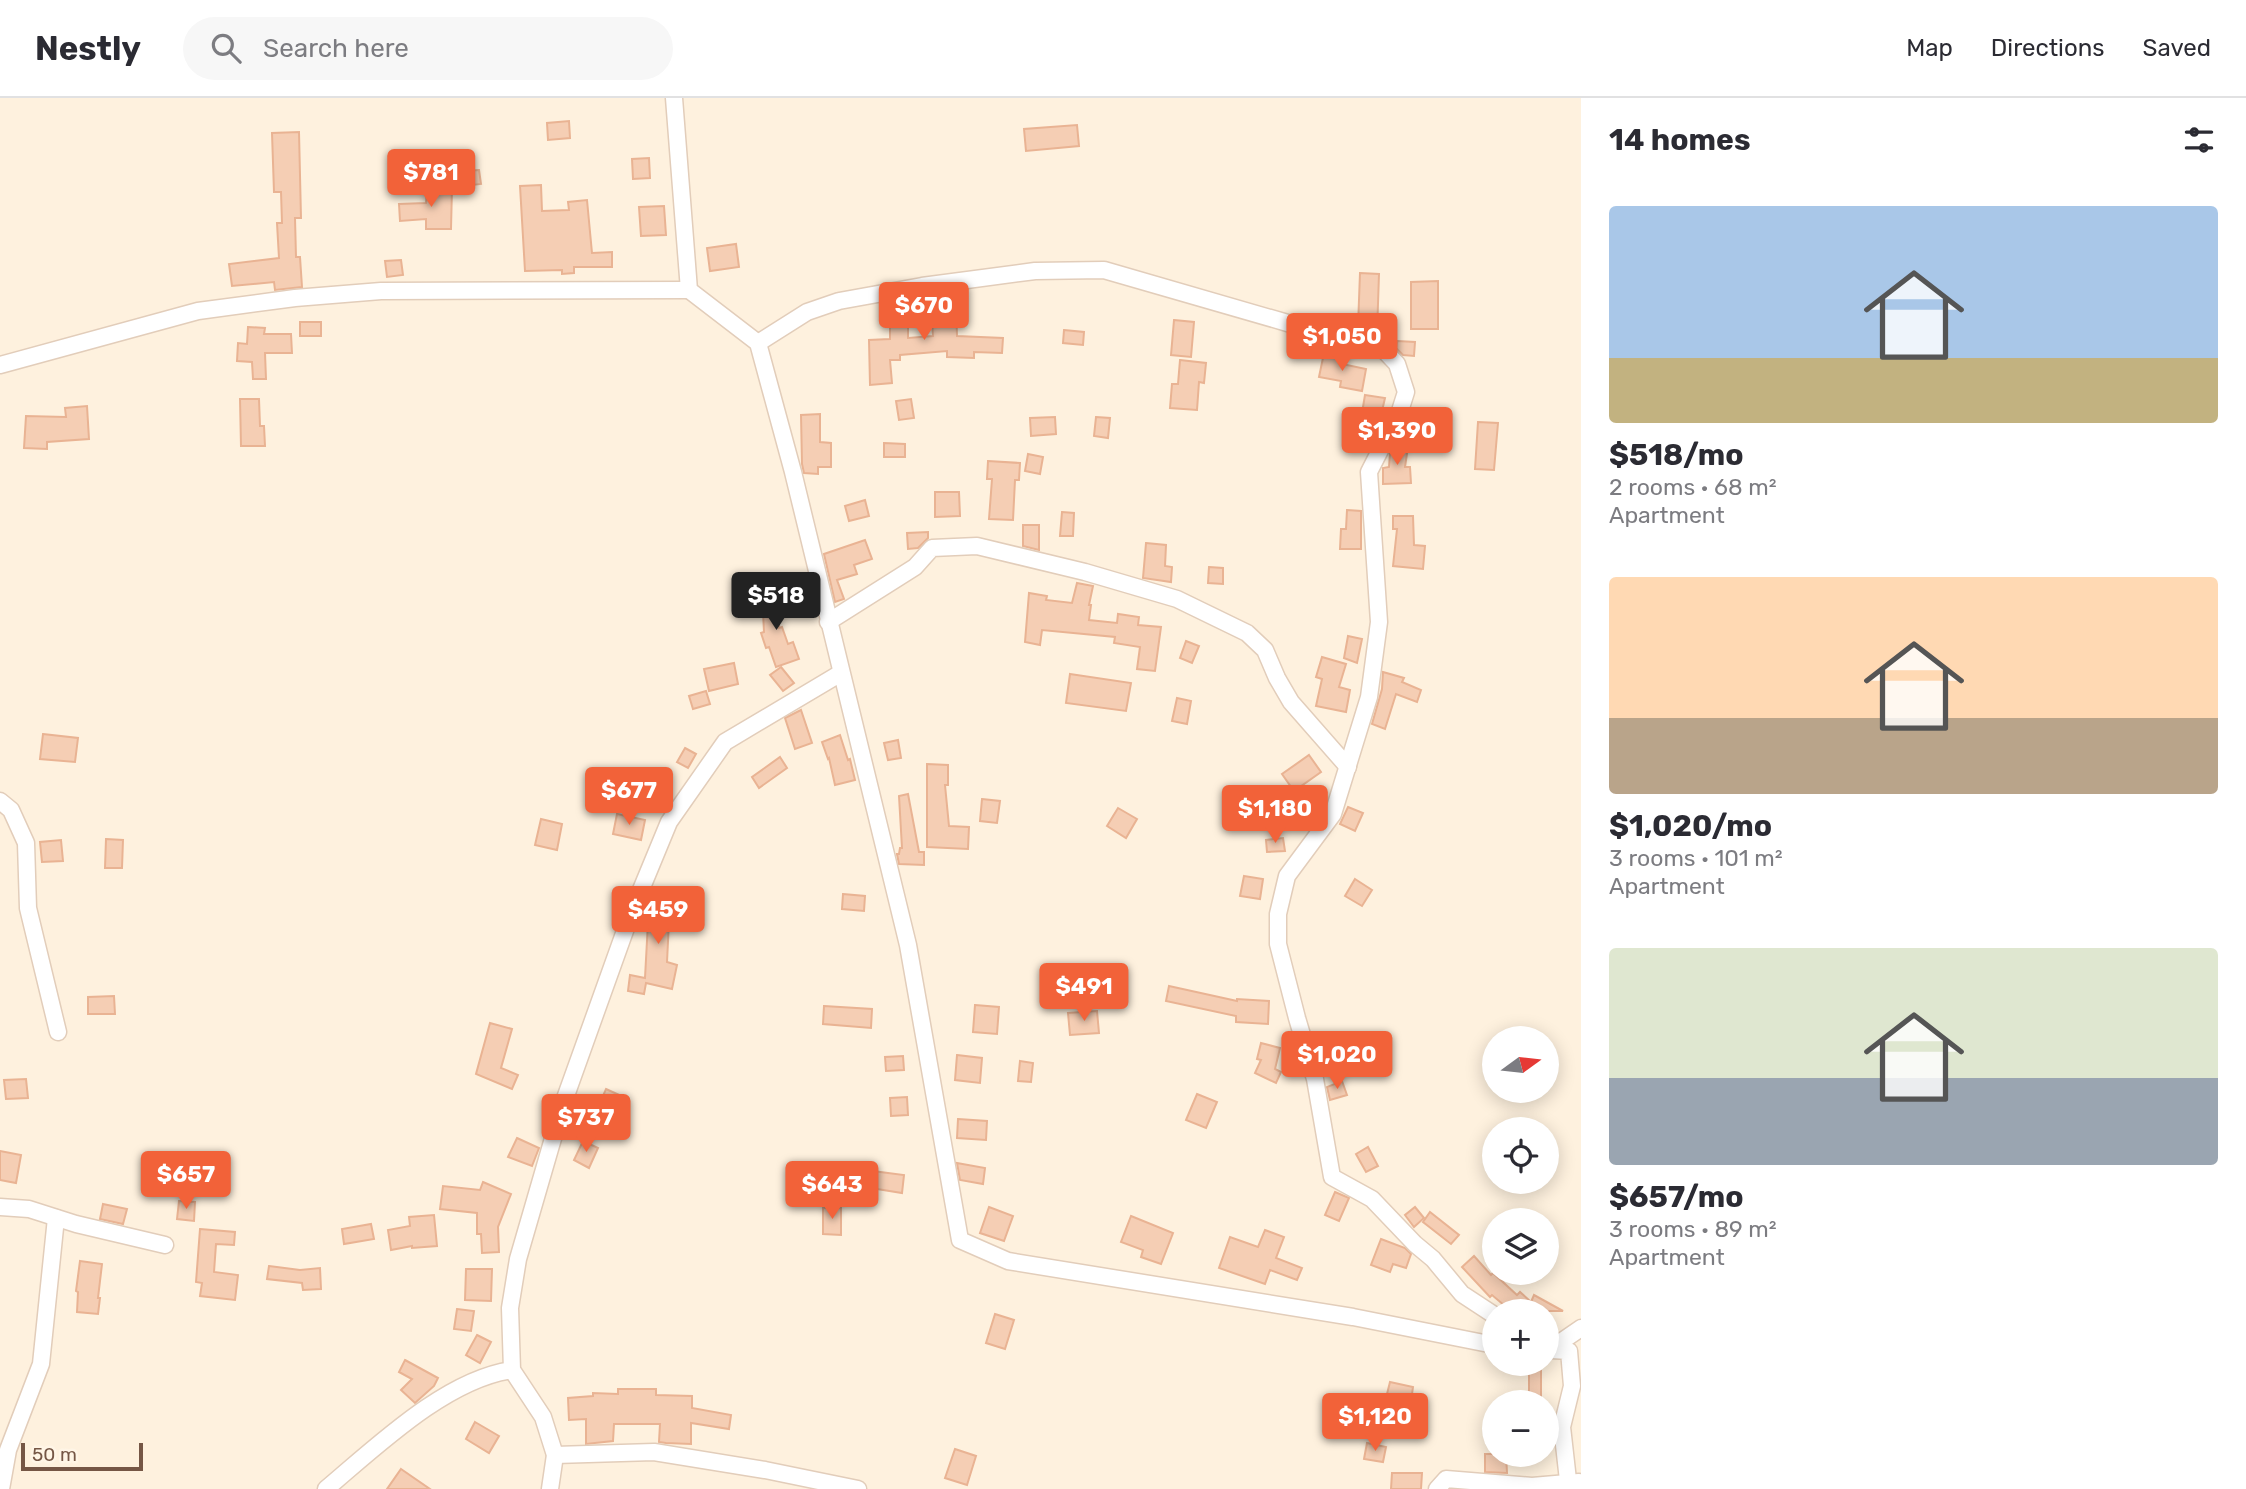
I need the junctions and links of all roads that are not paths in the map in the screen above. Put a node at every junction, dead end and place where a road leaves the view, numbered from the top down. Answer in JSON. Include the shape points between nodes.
{"nodes":[{"id":1,"x":674,"y":98,"type":"edge"},
{"id":2,"x":690,"y":289,"type":"junction"},
{"id":3,"x":758,"y":343,"type":"junction"},
{"id":4,"x":0,"y":365,"type":"edge"},
{"id":5,"x":828,"y":622,"type":"junction"},
{"id":6,"x":841,"y":673,"type":"junction"},
{"id":7,"x":1348,"y":767,"type":"junction"},
{"id":8,"x":0,"y":801,"type":"edge"},
{"id":9,"x":58,"y":1032,"type":"dead end"},
{"id":10,"x":0,"y":1207,"type":"edge"},
{"id":11,"x":56,"y":1218,"type":"junction"},
{"id":12,"x":165,"y":1245,"type":"dead end"},
{"id":13,"x":1482,"y":1307,"type":"edge"},
{"id":14,"x":1581,"y":1328,"type":"edge"},
{"id":15,"x":1482,"y":1343,"type":"edge"},
{"id":16,"x":1559,"y":1343,"type":"edge"},
{"id":17,"x":1559,"y":1350,"type":"edge"},
{"id":18,"x":512,"y":1370,"type":"junction"},
{"id":19,"x":555,"y":1455,"type":"junction"},
{"id":20,"x":1573,"y":1484,"type":"edge"},
{"id":21,"x":1,"y":1489,"type":"edge"},
{"id":22,"x":326,"y":1489,"type":"edge"},
{"id":23,"x":550,"y":1489,"type":"edge"},
{"id":24,"x":858,"y":1489,"type":"edge"},
{"id":25,"x":1437,"y":1489,"type":"edge"}],
"edges":[{"from":1,"to":2,"type":"street"},
{"from":2,"to":3,"type":"street"},
{"from":2,"to":4,"type":"street","via":[[381,291],[295,298],[198,311]]},
{"from":3,"to":5,"type":"street"},
{"from":3,"to":7,"type":"street","via":[[807,312],[839,301],[1035,271],[1104,270],[1381,347],[1397,364],[1406,392],[1369,472],[1379,622],[1369,697]]},
{"from":5,"to":6,"type":"street"},
{"from":5,"to":7,"type":"street","via":[[915,566],[932,548],[977,546],[1085,572],[1177,599],[1247,633],[1265,650],[1291,702]]},
{"from":6,"to":15,"type":"street","via":[[908,945],[960,1240],[1007,1261]]},
{"from":6,"to":18,"type":"street","via":[[725,742],[670,822],[631,914],[563,1104],[518,1259],[510,1308]]},
{"from":7,"to":13,"type":"street","via":[[1334,814],[1287,876],[1278,914],[1278,944],[1315,1079],[1332,1177],[1372,1199],[1462,1294]]},
{"from":8,"to":9,"type":"street","via":[[11,810],[26,843],[28,908]]},
{"from":10,"to":11,"type":"street","via":[[29,1209]]},
{"from":11,"to":12,"type":"street"},
{"from":11,"to":21,"type":"street","via":[[41,1364],[8,1450]]},
{"from":14,"to":16,"type":"street"},
{"from":17,"to":20,"type":"street","via":[[1569,1351],[1572,1386],[1562,1427]]},
{"from":18,"to":19,"type":"street","via":[[543,1417]]},
{"from":18,"to":22,"type":"street","via":[[495,1372],[433,1403]]},
{"from":19,"to":23,"type":"street"},
{"from":19,"to":24,"type":"street","via":[[654,1452]]},
{"from":20,"to":25,"type":"street","via":[[1532,1486],[1446,1479]]}]}
